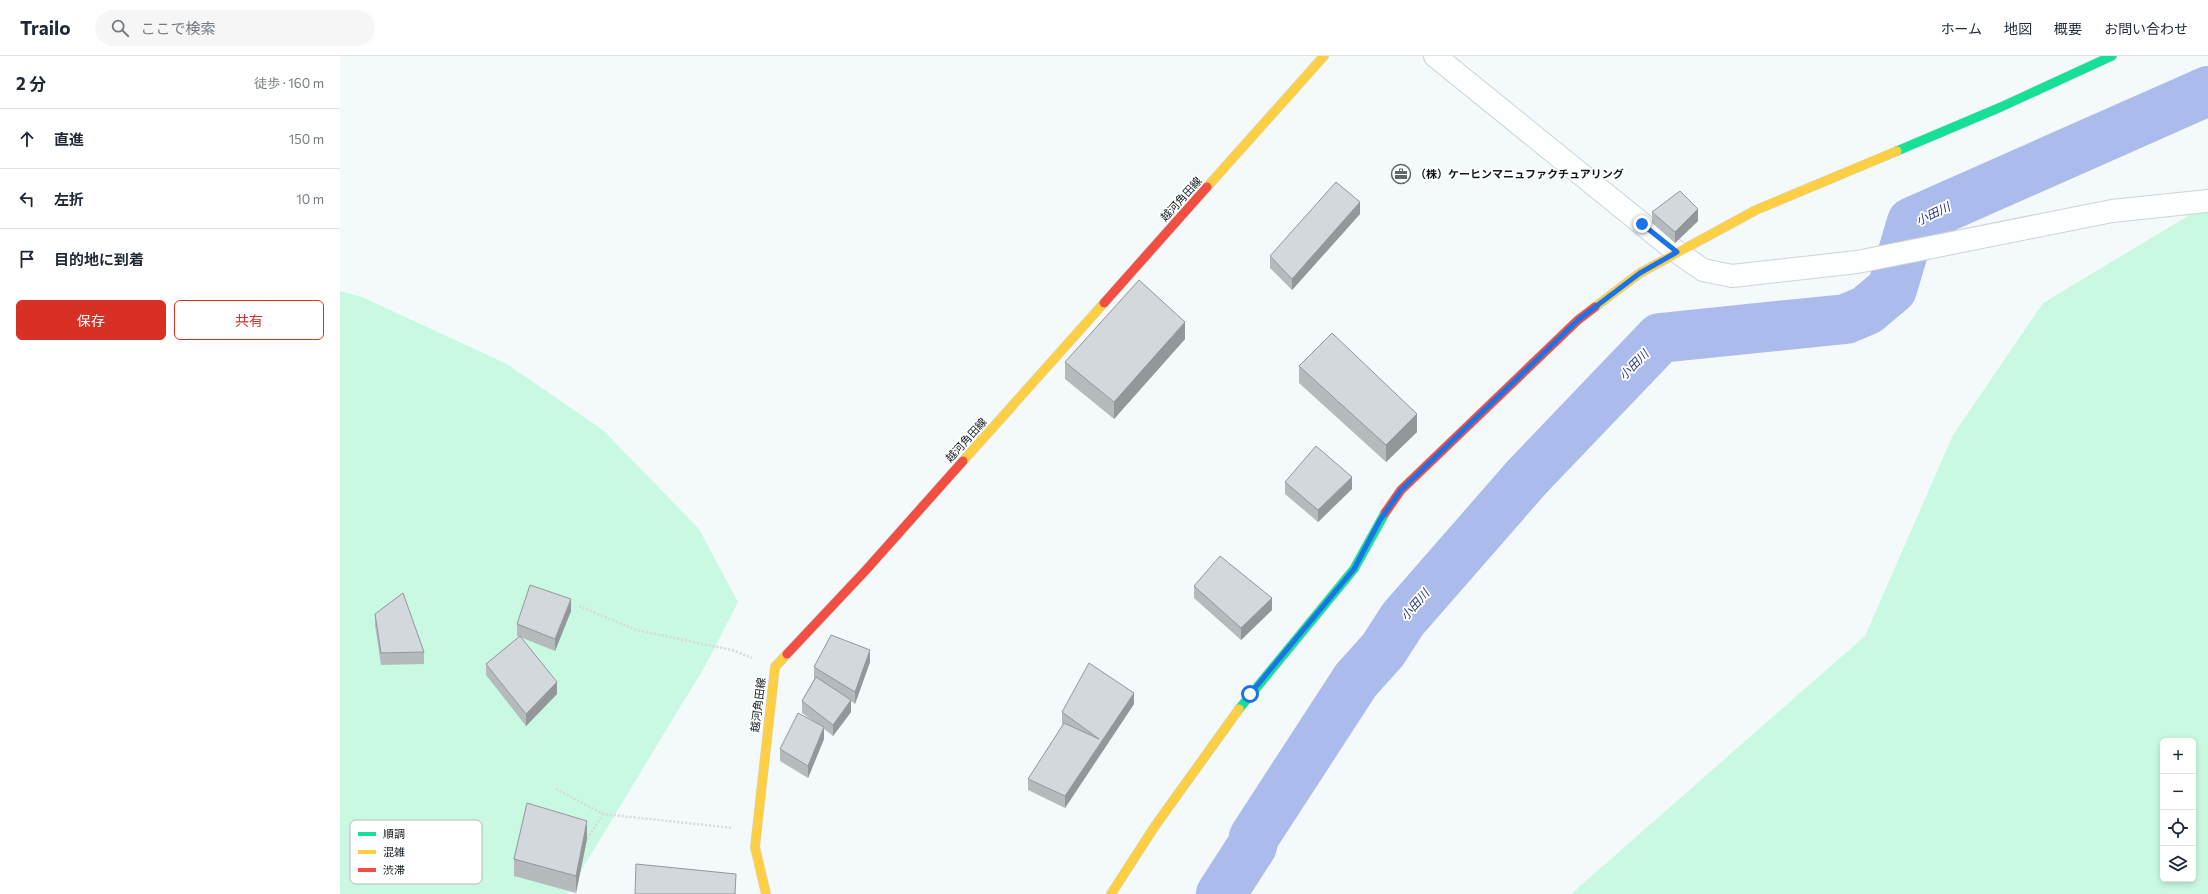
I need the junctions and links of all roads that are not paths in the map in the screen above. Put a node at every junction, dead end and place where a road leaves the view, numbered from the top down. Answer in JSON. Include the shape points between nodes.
{"nodes":[{"id":1,"x":1324,"y":56,"type":"edge"},
{"id":2,"x":1435,"y":56,"type":"edge"},
{"id":3,"x":2112,"y":56,"type":"edge"},
{"id":4,"x":2208,"y":201,"type":"edge"},
{"id":5,"x":1677,"y":252,"type":"junction"},
{"id":6,"x":766,"y":894,"type":"edge"},
{"id":7,"x":1111,"y":894,"type":"edge"}],
"edges":[{"from":1,"to":6,"type":"street","name":"越河角田線","via":[[866,570],[775,667],[755,847]]},
{"from":2,"to":5,"type":"street"},
{"from":3,"to":5,"type":"street","via":[[2001,107],[1756,210]]},
{"from":4,"to":5,"type":"street","via":[[2112,211],[1856,262],[1732,276],[1703,270]]},
{"from":5,"to":7,"type":"street","via":[[1640,273],[1578,320],[1401,490],[1380,520],[1354,569],[1250,694],[1154,826]]}]}
